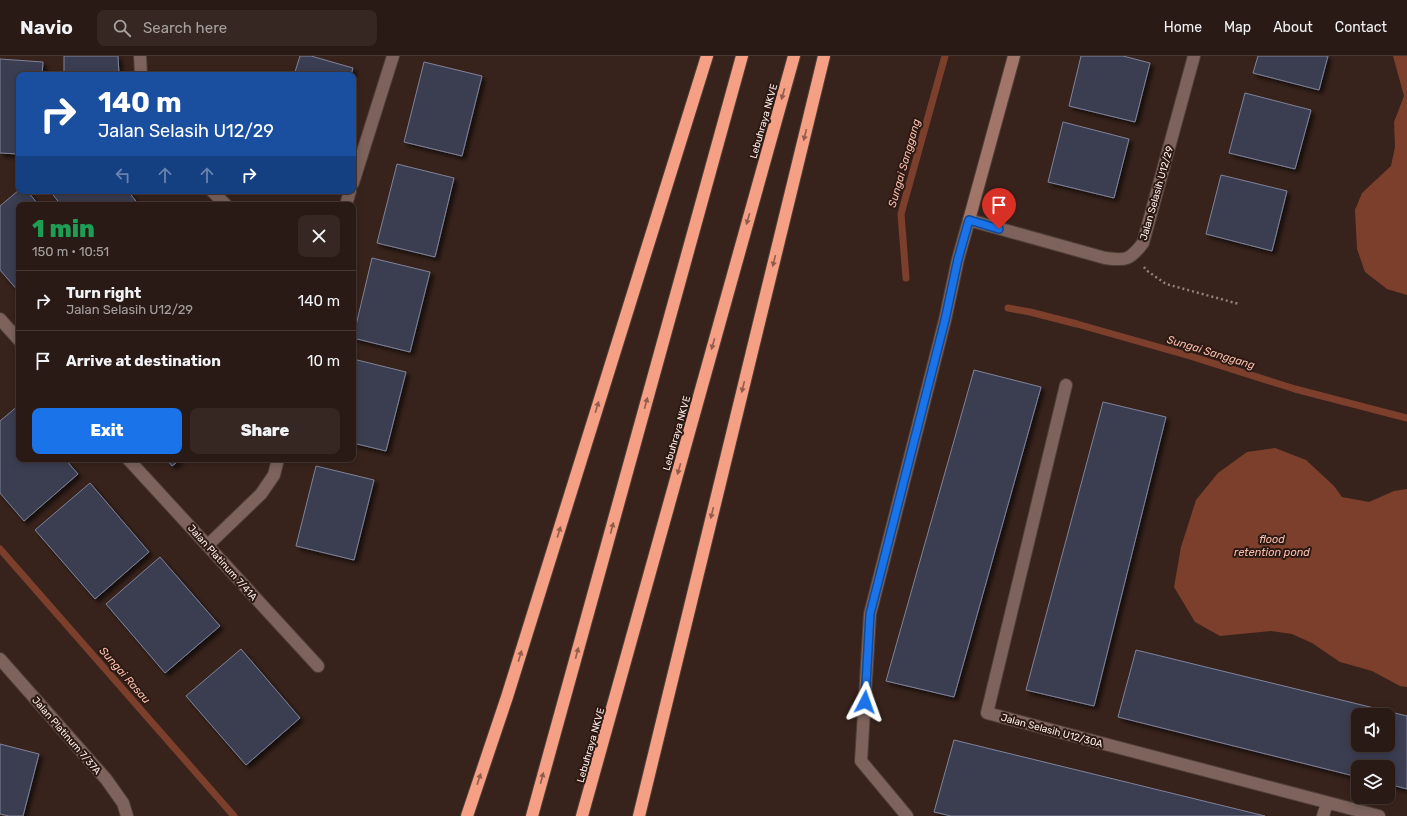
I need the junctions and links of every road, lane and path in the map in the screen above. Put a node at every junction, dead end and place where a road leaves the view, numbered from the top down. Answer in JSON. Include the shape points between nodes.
{"nodes":[{"id":1,"x":140,"y":56,"type":"edge"},
{"id":2,"x":393,"y":56,"type":"edge"},
{"id":3,"x":706,"y":56,"type":"edge"},
{"id":4,"x":742,"y":56,"type":"edge"},
{"id":5,"x":794,"y":56,"type":"edge"},
{"id":6,"x":824,"y":56,"type":"edge"},
{"id":7,"x":1014,"y":56,"type":"edge"},
{"id":8,"x":1194,"y":56,"type":"edge"},
{"id":9,"x":141,"y":72,"type":"edge"},
{"id":10,"x":356,"y":173,"type":"edge"},
{"id":11,"x":215,"y":194,"type":"edge"},
{"id":12,"x":223,"y":202,"type":"edge"},
{"id":13,"x":969,"y":220,"type":"junction"},
{"id":14,"x":1135,"y":254,"type":"junction"},
{"id":15,"x":1239,"y":304,"type":"dead end"},
{"id":16,"x":0,"y":319,"type":"edge"},
{"id":17,"x":16,"y":337,"type":"edge"},
{"id":18,"x":1066,"y":385,"type":"dead end"},
{"id":19,"x":131,"y":462,"type":"edge"},
{"id":20,"x":277,"y":462,"type":"edge"},
{"id":21,"x":208,"y":545,"type":"junction"},
{"id":22,"x":0,"y":659,"type":"edge"},
{"id":23,"x":318,"y":666,"type":"dead end"},
{"id":24,"x":1327,"y":803,"type":"junction"},
{"id":25,"x":127,"y":816,"type":"edge"},
{"id":26,"x":467,"y":816,"type":"edge"},
{"id":27,"x":532,"y":816,"type":"edge"},
{"id":28,"x":582,"y":816,"type":"edge"},
{"id":29,"x":638,"y":816,"type":"edge"},
{"id":30,"x":907,"y":816,"type":"edge"},
{"id":31,"x":1323,"y":816,"type":"edge"},
{"id":32,"x":1379,"y":816,"type":"edge"}],
"edges":[{"from":1,"to":9,"type":"street"},
{"from":2,"to":10,"type":"street"},
{"from":26,"to":3,"type":"highway","one_way":true,"via":[[510,689]]},
{"from":27,"to":4,"type":"highway","one_way":true},
{"from":5,"to":28,"type":"highway","name":"Lebuhraya NKVE","one_way":true},
{"from":6,"to":29,"type":"highway","one_way":true},
{"from":7,"to":13,"type":"street"},
{"from":8,"to":14,"type":"street","name":"Jalan Selasih U12/29","via":[[1143,243]]},
{"from":11,"to":12,"type":"street"},
{"from":13,"to":14,"type":"street","via":[[1105,258],[1122,260]]},
{"from":13,"to":30,"type":"street","via":[[870,614],[861,761]]},
{"from":14,"to":15,"type":"path","via":[[1146,270],[1166,284]]},
{"from":16,"to":17,"type":"street"},
{"from":18,"to":24,"type":"street","name":"Jalan Selasih U12/30A","via":[[987,713]]},
{"from":19,"to":21,"type":"street","name":"Jalan Platinum 7/41A"},
{"from":20,"to":21,"type":"street","via":[[274,475],[261,494]]},
{"from":21,"to":23,"type":"street","name":"Jalan Platinum 7/41A"},
{"from":22,"to":25,"type":"street","name":"Jalan Platinum 7/37A","via":[[106,779],[123,803]]},
{"from":24,"to":31,"type":"street"},
{"from":24,"to":32,"type":"street","name":"Jalan Selasih U12/30A"}]}
